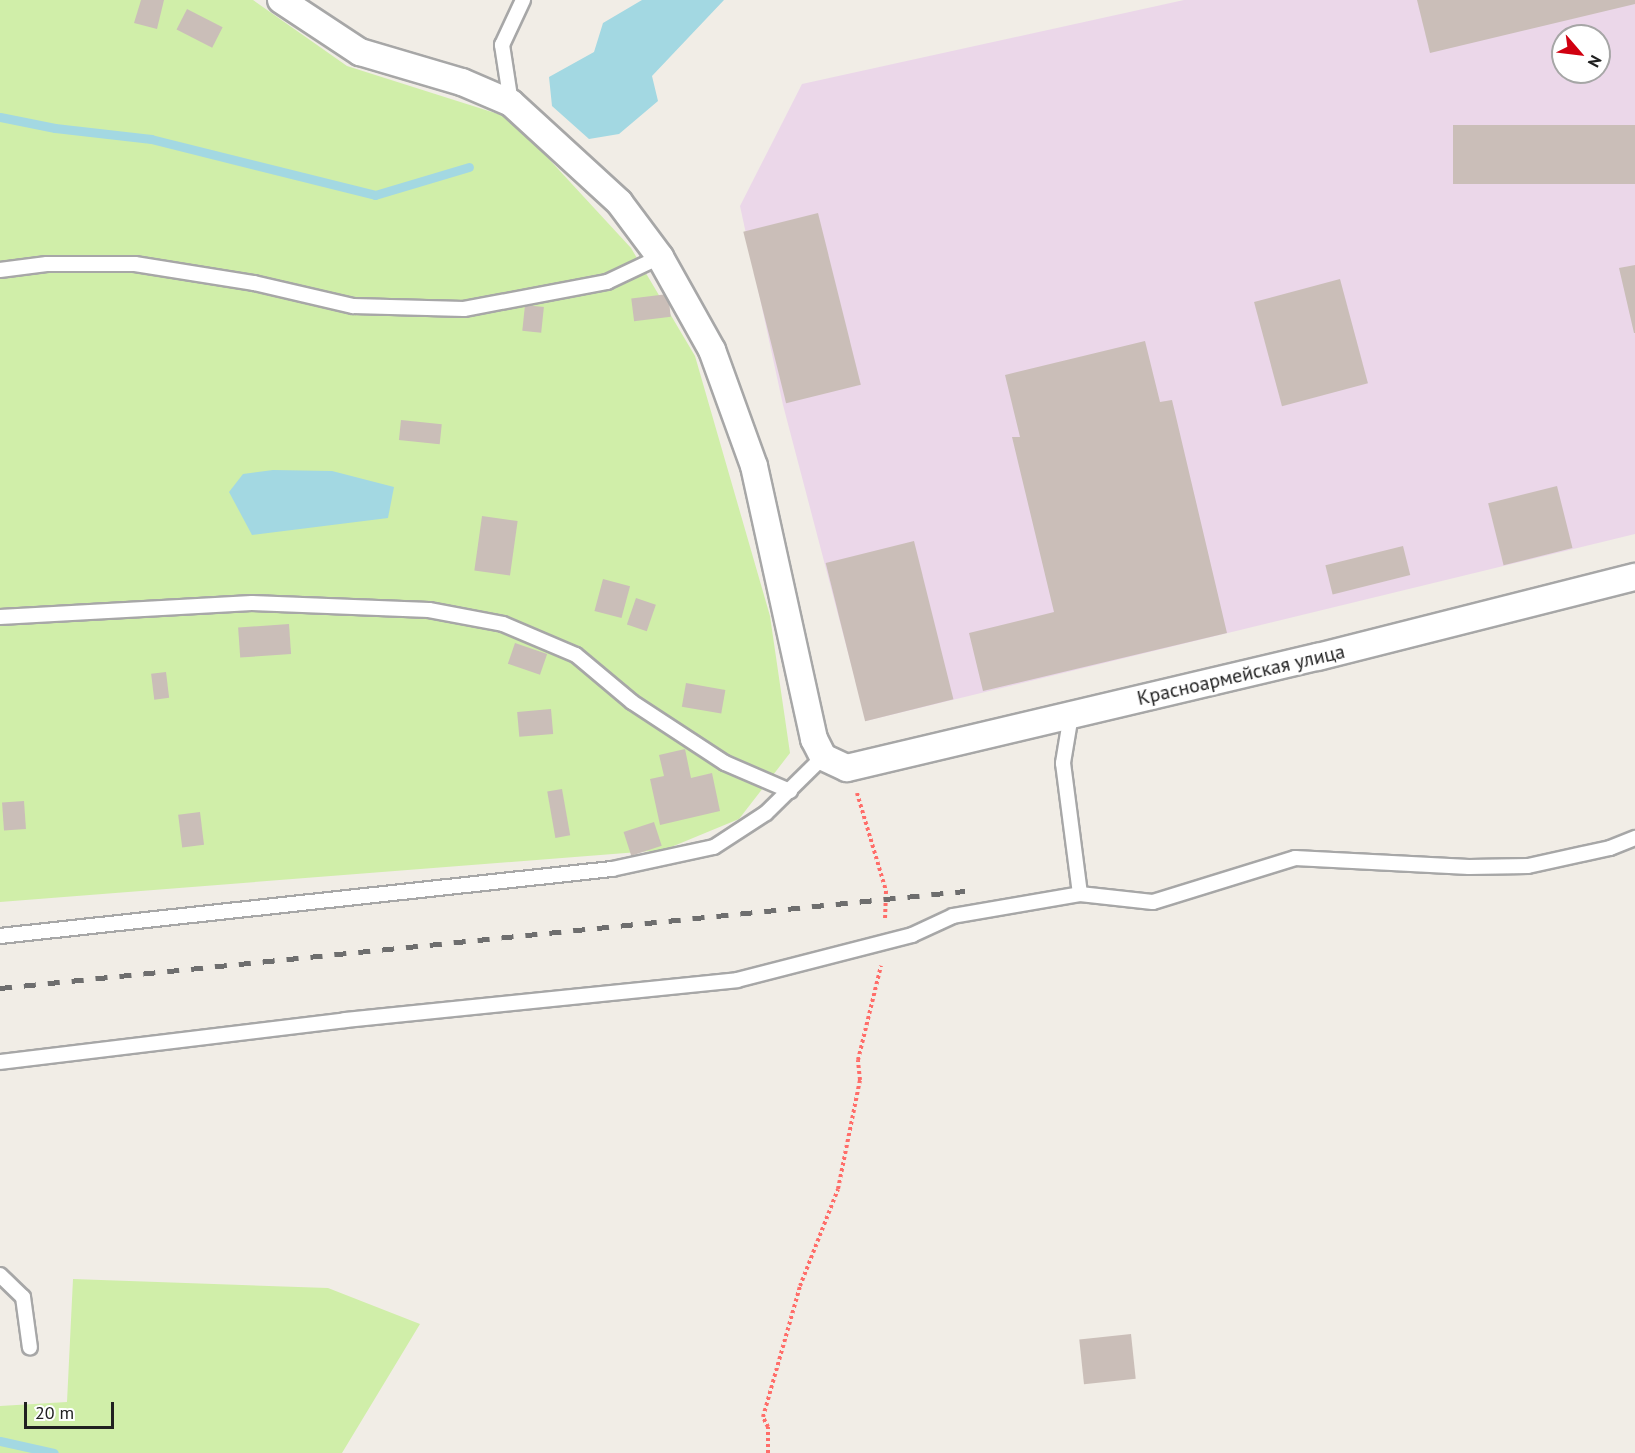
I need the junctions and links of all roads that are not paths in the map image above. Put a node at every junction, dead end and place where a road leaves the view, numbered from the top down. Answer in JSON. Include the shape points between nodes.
{"nodes":[{"id":1,"x":281,"y":0,"type":"edge"},
{"id":2,"x":523,"y":0,"type":"edge"},
{"id":3,"x":511,"y":103,"type":"junction"},
{"id":4,"x":660,"y":257,"type":"junction"},
{"id":5,"x":0,"y":270,"type":"edge"},
{"id":6,"x":1635,"y":577,"type":"edge"},
{"id":7,"x":0,"y":617,"type":"edge"},
{"id":8,"x":1071,"y":715,"type":"junction"},
{"id":9,"x":823,"y":757,"type":"junction"},
{"id":10,"x":790,"y":790,"type":"junction"},
{"id":11,"x":1635,"y":838,"type":"edge"},
{"id":12,"x":1080,"y":894,"type":"junction"},
{"id":13,"x":0,"y":936,"type":"edge"},
{"id":14,"x":0,"y":1062,"type":"edge"},
{"id":15,"x":0,"y":1275,"type":"edge"},
{"id":16,"x":30,"y":1348,"type":"dead end"}],
"edges":[{"from":1,"to":3,"type":"street","via":[[360,52],[462,82]]},
{"from":2,"to":3,"type":"lane","via":[[502,45]]},
{"from":3,"to":4,"type":"street","via":[[619,202]]},
{"from":4,"to":5,"type":"lane","via":[[607,282],[464,309],[353,306],[254,283],[135,264],[47,264]]},
{"from":4,"to":9,"type":"street","via":[[712,350],[754,466],[814,739]]},
{"from":6,"to":8,"type":"street","name":"Красноармейская улица"},
{"from":7,"to":10,"type":"lane","via":[[252,603],[429,610],[503,624],[576,655],[632,702],[725,763]]},
{"from":8,"to":9,"type":"street","name":"Красноармейская улица","via":[[847,768]]},
{"from":8,"to":12,"type":"lane","via":[[1063,763]]},
{"from":9,"to":10,"type":"lane"},
{"from":10,"to":13,"type":"lane","via":[[766,813],[714,847],[612,869]]},
{"from":11,"to":12,"type":"lane","via":[[1610,848],[1528,866],[1469,867],[1295,858],[1153,902]]},
{"from":12,"to":14,"type":"lane","via":[[953,916],[884,944],[736,980],[357,1018]]},
{"from":15,"to":16,"type":"lane","via":[[23,1298]]}]}
